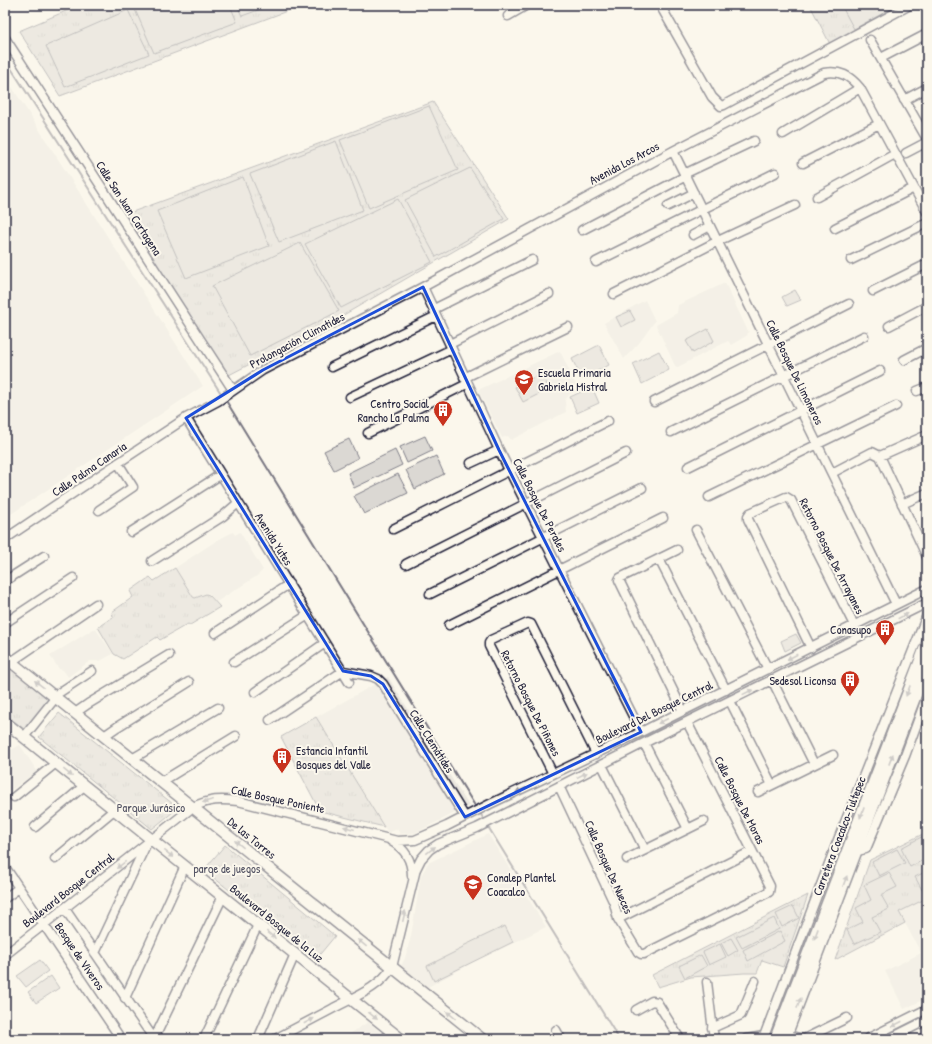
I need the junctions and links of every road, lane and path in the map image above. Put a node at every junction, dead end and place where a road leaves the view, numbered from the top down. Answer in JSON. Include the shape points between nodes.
{"nodes":[{"id":1,"x":527,"y":5,"type":"edge"},
{"id":2,"x":660,"y":5,"type":"edge"},
{"id":3,"x":910,"y":5,"type":"edge"},
{"id":4,"x":508,"y":16,"type":"dead end"},
{"id":5,"x":927,"y":34,"type":"edge"},
{"id":6,"x":5,"y":38,"type":"edge"},
{"id":7,"x":870,"y":40,"type":"dead end"},
{"id":8,"x":881,"y":58,"type":"junction"},
{"id":9,"x":860,"y":88,"type":"junction"},
{"id":10,"x":927,"y":88,"type":"edge"},
{"id":11,"x":904,"y":100,"type":"junction"},
{"id":12,"x":879,"y":124,"type":"junction"},
{"id":13,"x":783,"y":134,"type":"dead end"},
{"id":14,"x":927,"y":141,"type":"edge"},
{"id":15,"x":754,"y":142,"type":"dead end"},
{"id":16,"x":673,"y":151,"type":"junction"},
{"id":17,"x":906,"y":153,"type":"dead end"},
{"id":18,"x":895,"y":154,"type":"junction"},
{"id":19,"x":803,"y":163,"type":"dead end"},
{"id":20,"x":775,"y":173,"type":"dead end"},
{"id":21,"x":685,"y":175,"type":"junction"},
{"id":22,"x":914,"y":188,"type":"junction"},
{"id":23,"x":694,"y":193,"type":"junction"},
{"id":24,"x":817,"y":197,"type":"dead end"},
{"id":25,"x":795,"y":205,"type":"dead end"},
{"id":26,"x":668,"y":206,"type":"dead end"},
{"id":27,"x":702,"y":209,"type":"junction"},
{"id":28,"x":927,"y":212,"type":"edge"},
{"id":29,"x":927,"y":223,"type":"edge"},
{"id":30,"x":710,"y":226,"type":"junction"},
{"id":31,"x":834,"y":228,"type":"dead end"},
{"id":32,"x":582,"y":230,"type":"dead end"},
{"id":33,"x":693,"y":235,"type":"dead end"},
{"id":34,"x":718,"y":241,"type":"junction"},
{"id":35,"x":532,"y":260,"type":"dead end"},
{"id":36,"x":852,"y":260,"type":"dead end"},
{"id":37,"x":596,"y":262,"type":"dead end"},
{"id":38,"x":927,"y":264,"type":"edge"},
{"id":39,"x":423,"y":287,"type":"junction"},
{"id":40,"x":873,"y":291,"type":"dead end"},
{"id":41,"x":549,"y":294,"type":"dead end"},
{"id":42,"x":614,"y":294,"type":"dead end"},
{"id":43,"x":849,"y":304,"type":"dead end"},
{"id":44,"x":927,"y":306,"type":"edge"},
{"id":45,"x":435,"y":313,"type":"junction"},
{"id":46,"x":889,"y":326,"type":"dead end"},
{"id":47,"x":568,"y":327,"type":"dead end"},
{"id":48,"x":864,"y":336,"type":"dead end"},
{"id":49,"x":768,"y":344,"type":"junction"},
{"id":50,"x":451,"y":347,"type":"junction"},
{"id":51,"x":927,"y":348,"type":"edge"},
{"id":52,"x":904,"y":360,"type":"dead end"},
{"id":53,"x":332,"y":367,"type":"dead end"},
{"id":54,"x":880,"y":371,"type":"dead end"},
{"id":55,"x":784,"y":376,"type":"junction"},
{"id":56,"x":466,"y":381,"type":"junction"},
{"id":57,"x":927,"y":386,"type":"edge"},
{"id":58,"x":917,"y":391,"type":"dead end"},
{"id":59,"x":231,"y":392,"type":"junction"},
{"id":60,"x":350,"y":398,"type":"dead end"},
{"id":61,"x":654,"y":402,"type":"dead end"},
{"id":62,"x":896,"y":406,"type":"dead end"},
{"id":63,"x":801,"y":410,"type":"junction"},
{"id":64,"x":186,"y":418,"type":"junction"},
{"id":65,"x":608,"y":421,"type":"dead end"},
{"id":66,"x":671,"y":432,"type":"dead end"},
{"id":67,"x":368,"y":433,"type":"dead end"},
{"id":68,"x":927,"y":435,"type":"edge"},
{"id":69,"x":818,"y":444,"type":"junction"},
{"id":70,"x":499,"y":450,"type":"junction"},
{"id":71,"x":626,"y":453,"type":"dead end"},
{"id":72,"x":880,"y":456,"type":"junction"},
{"id":73,"x":118,"y":463,"type":"junction"},
{"id":74,"x":471,"y":463,"type":"dead end"},
{"id":75,"x":688,"y":467,"type":"dead end"},
{"id":76,"x":509,"y":471,"type":"junction"},
{"id":77,"x":832,"y":473,"type":"junction"},
{"id":78,"x":220,"y":475,"type":"junction"},
{"id":79,"x":642,"y":488,"type":"dead end"},
{"id":80,"x":927,"y":492,"type":"edge"},
{"id":81,"x":709,"y":497,"type":"dead end"},
{"id":82,"x":238,"y":503,"type":"junction"},
{"id":83,"x":526,"y":504,"type":"junction"},
{"id":84,"x":902,"y":504,"type":"junction"},
{"id":85,"x":99,"y":510,"type":"dead end"},
{"id":86,"x":663,"y":518,"type":"dead end"},
{"id":87,"x":393,"y":529,"type":"dead end"},
{"id":88,"x":696,"y":530,"type":"dead end"},
{"id":89,"x":131,"y":532,"type":"dead end"},
{"id":90,"x":543,"y":537,"type":"junction"},
{"id":91,"x":5,"y":539,"type":"edge"},
{"id":92,"x":676,"y":550,"type":"dead end"},
{"id":93,"x":44,"y":556,"type":"dead end"},
{"id":94,"x":927,"y":557,"type":"edge"},
{"id":95,"x":659,"y":559,"type":"junction"},
{"id":96,"x":152,"y":561,"type":"dead end"},
{"id":97,"x":406,"y":564,"type":"dead end"},
{"id":98,"x":560,"y":570,"type":"junction"},
{"id":99,"x":74,"y":578,"type":"dead end"},
{"id":100,"x":5,"y":581,"type":"edge"},
{"id":101,"x":289,"y":584,"type":"junction"},
{"id":102,"x":927,"y":589,"type":"edge"},
{"id":103,"x":430,"y":594,"type":"dead end"},
{"id":104,"x":927,"y":603,"type":"edge"},
{"id":105,"x":96,"y":604,"type":"dead end"},
{"id":106,"x":896,"y":604,"type":"junction"},
{"id":107,"x":308,"y":615,"type":"junction"},
{"id":108,"x":875,"y":615,"type":"junction"},
{"id":109,"x":927,"y":615,"type":"edge"},
{"id":110,"x":5,"y":623,"type":"edge"},
{"id":111,"x":449,"y":625,"type":"dead end"},
{"id":112,"x":854,"y":626,"type":"junction"},
{"id":113,"x":881,"y":627,"type":"junction"},
{"id":114,"x":215,"y":633,"type":"dead end"},
{"id":115,"x":927,"y":642,"type":"edge"},
{"id":116,"x":325,"y":643,"type":"junction"},
{"id":117,"x":811,"y":648,"type":"junction"},
{"id":118,"x":169,"y":655,"type":"dead end"},
{"id":119,"x":8,"y":660,"type":"edge"},
{"id":120,"x":234,"y":662,"type":"dead end"},
{"id":121,"x":927,"y":666,"type":"edge"},
{"id":122,"x":768,"y":669,"type":"junction"},
{"id":123,"x":342,"y":671,"type":"junction"},
{"id":124,"x":92,"y":672,"type":"dead end"},
{"id":125,"x":772,"y":680,"type":"junction"},
{"id":126,"x":189,"y":682,"type":"dead end"},
{"id":127,"x":349,"y":682,"type":"dead end"},
{"id":128,"x":726,"y":690,"type":"junction"},
{"id":129,"x":255,"y":692,"type":"dead end"},
{"id":130,"x":55,"y":696,"type":"junction"},
{"id":131,"x":927,"y":696,"type":"edge"},
{"id":132,"x":730,"y":701,"type":"junction"},
{"id":133,"x":702,"y":702,"type":"junction"},
{"id":134,"x":218,"y":708,"type":"dead end"},
{"id":135,"x":683,"y":711,"type":"junction"},
{"id":136,"x":707,"y":712,"type":"junction"},
{"id":137,"x":76,"y":713,"type":"junction"},
{"id":138,"x":270,"y":720,"type":"dead end"},
{"id":139,"x":5,"y":722,"type":"edge"},
{"id":140,"x":687,"y":722,"type":"junction"},
{"id":141,"x":641,"y":732,"type":"junction"},
{"id":142,"x":104,"y":736,"type":"junction"},
{"id":143,"x":236,"y":736,"type":"dead end"},
{"id":144,"x":24,"y":737,"type":"junction"},
{"id":145,"x":644,"y":743,"type":"junction"},
{"id":146,"x":596,"y":754,"type":"junction"},
{"id":147,"x":833,"y":754,"type":"dead end"},
{"id":148,"x":132,"y":759,"type":"junction"},
{"id":149,"x":56,"y":763,"type":"junction"},
{"id":150,"x":814,"y":764,"type":"junction"},
{"id":151,"x":602,"y":765,"type":"junction"},
{"id":152,"x":553,"y":774,"type":"junction"},
{"id":153,"x":161,"y":782,"type":"junction"},
{"id":154,"x":536,"y":783,"type":"junction"},
{"id":155,"x":772,"y":785,"type":"junction"},
{"id":156,"x":84,"y":786,"type":"junction"},
{"id":157,"x":560,"y":786,"type":"junction"},
{"id":158,"x":758,"y":792,"type":"dead end"},
{"id":159,"x":543,"y":794,"type":"junction"},
{"id":160,"x":14,"y":797,"type":"dead end"},
{"id":161,"x":193,"y":807,"type":"junction"},
{"id":162,"x":114,"y":810,"type":"junction"},
{"id":163,"x":468,"y":816,"type":"junction"},
{"id":164,"x":704,"y":821,"type":"dead end"},
{"id":165,"x":35,"y":826,"type":"dead end"},
{"id":166,"x":688,"y":829,"type":"junction"},
{"id":167,"x":386,"y":838,"type":"junction"},
{"id":168,"x":149,"y":843,"type":"junction"},
{"id":169,"x":645,"y":850,"type":"junction"},
{"id":170,"x":752,"y":851,"type":"junction"},
{"id":171,"x":856,"y":851,"type":"junction"},
{"id":172,"x":55,"y":859,"type":"dead end"},
{"id":173,"x":627,"y":859,"type":"dead end"},
{"id":174,"x":184,"y":866,"type":"junction"},
{"id":175,"x":5,"y":867,"type":"edge"},
{"id":176,"x":412,"y":882,"type":"junction"},
{"id":177,"x":19,"y":888,"type":"junction"},
{"id":178,"x":223,"y":896,"type":"junction"},
{"id":179,"x":5,"y":898,"type":"edge"},
{"id":180,"x":65,"y":908,"type":"junction"},
{"id":181,"x":618,"y":919,"type":"junction"},
{"id":182,"x":44,"y":923,"type":"junction"},
{"id":183,"x":258,"y":925,"type":"junction"},
{"id":184,"x":7,"y":953,"type":"edge"},
{"id":185,"x":95,"y":953,"type":"junction"},
{"id":186,"x":295,"y":954,"type":"junction"},
{"id":187,"x":641,"y":954,"type":"joint"},
{"id":188,"x":5,"y":963,"type":"edge"},
{"id":189,"x":392,"y":967,"type":"junction"},
{"id":190,"x":755,"y":981,"type":"dead end"},
{"id":191,"x":707,"y":982,"type":"dead end"},
{"id":192,"x":125,"y":998,"type":"junction"},
{"id":193,"x":351,"y":998,"type":"junction"},
{"id":194,"x":927,"y":1009,"type":"edge"},
{"id":195,"x":636,"y":1010,"type":"dead end"},
{"id":196,"x":847,"y":1018,"type":"dead end"},
{"id":197,"x":927,"y":1020,"type":"edge"},
{"id":198,"x":712,"y":1028,"type":"junction"},
{"id":199,"x":556,"y":1030,"type":"dead end"},
{"id":200,"x":283,"y":1036,"type":"edge"},
{"id":201,"x":764,"y":1037,"type":"edge"},
{"id":202,"x":786,"y":1037,"type":"edge"},
{"id":203,"x":122,"y":1039,"type":"edge"},
{"id":204,"x":154,"y":1039,"type":"edge"},
{"id":205,"x":204,"y":1039,"type":"edge"},
{"id":206,"x":258,"y":1039,"type":"edge"},
{"id":207,"x":275,"y":1039,"type":"edge"},
{"id":208,"x":401,"y":1039,"type":"edge"},
{"id":209,"x":482,"y":1039,"type":"edge"},
{"id":210,"x":561,"y":1039,"type":"edge"},
{"id":211,"x":680,"y":1039,"type":"edge"},
{"id":212,"x":714,"y":1039,"type":"edge"},
{"id":213,"x":746,"y":1039,"type":"edge"},
{"id":214,"x":775,"y":1039,"type":"edge"},
{"id":215,"x":867,"y":1039,"type":"edge"},
{"id":216,"x":889,"y":1039,"type":"edge"}],
"edges":[{"from":1,"to":4,"type":"street"},
{"from":2,"to":3,"type":"street","via":[[712,97],[718,105],[724,106]]},
{"from":5,"to":8,"type":"street"},
{"from":6,"to":59,"type":"street","name":"Calle San Juan Cartagena"},
{"from":7,"to":8,"type":"street"},
{"from":8,"to":11,"type":"street"},
{"from":9,"to":12,"type":"street"},
{"from":9,"to":13,"type":"street"},
{"from":9,"to":16,"type":"street","name":"Avenida Los Arcos","via":[[852,79],[840,73],[824,73]]},
{"from":10,"to":11,"type":"street"},
{"from":11,"to":14,"type":"street"},
{"from":12,"to":18,"type":"street"},
{"from":12,"to":19,"type":"street"},
{"from":14,"to":17,"type":"street"},
{"from":15,"to":21,"type":"street"},
{"from":16,"to":21,"type":"street","name":"Calle Bosque De Limoneros"},
{"from":16,"to":39,"type":"street","name":"Avenida Los Arcos"},
{"from":18,"to":22,"type":"street"},
{"from":18,"to":24,"type":"street"},
{"from":20,"to":27,"type":"street"},
{"from":21,"to":23,"type":"street","name":"Calle Bosque De Limoneros"},
{"from":21,"to":32,"type":"street"},
{"from":22,"to":28,"type":"street"},
{"from":22,"to":31,"type":"street"},
{"from":23,"to":26,"type":"street"},
{"from":23,"to":27,"type":"street","name":"Calle Bosque De Limoneros"},
{"from":25,"to":34,"type":"street"},
{"from":27,"to":30,"type":"street","name":"Calle Bosque De Limoneros"},
{"from":27,"to":37,"type":"street"},
{"from":29,"to":36,"type":"street"},
{"from":30,"to":33,"type":"street"},
{"from":30,"to":34,"type":"street","name":"Calle Bosque De Limoneros"},
{"from":34,"to":42,"type":"street"},
{"from":34,"to":49,"type":"street","name":"Calle Bosque De Limoneros"},
{"from":35,"to":45,"type":"street"},
{"from":38,"to":40,"type":"street"},
{"from":39,"to":45,"type":"street","name":"Calle Bosque De Perales"},
{"from":39,"to":59,"type":"street","name":"Prolongación Climatides","via":[[263,370]]},
{"from":41,"to":50,"type":"street"},
{"from":43,"to":49,"type":"street"},
{"from":44,"to":46,"type":"street"},
{"from":45,"to":50,"type":"street","name":"Calle Bosque De Perales"},
{"from":45,"to":53,"type":"street"},
{"from":47,"to":56,"type":"street"},
{"from":48,"to":55,"type":"street"},
{"from":49,"to":55,"type":"street","name":"Calle Bosque De Limoneros"},
{"from":49,"to":61,"type":"street"},
{"from":50,"to":56,"type":"street","name":"Calle Bosque De Perales"},
{"from":50,"to":60,"type":"street"},
{"from":51,"to":52,"type":"street"},
{"from":54,"to":63,"type":"street"},
{"from":55,"to":63,"type":"street","name":"Calle Bosque De Limoneros"},
{"from":55,"to":66,"type":"street"},
{"from":56,"to":67,"type":"street"},
{"from":56,"to":70,"type":"street","name":"Calle Bosque De Perales"},
{"from":57,"to":58,"type":"street"},
{"from":59,"to":64,"type":"street","name":"Prolongación Climatides"},
{"from":62,"to":69,"type":"street"},
{"from":63,"to":69,"type":"street","name":"Calle Bosque De Limoneros"},
{"from":63,"to":75,"type":"street"},
{"from":64,"to":73,"type":"street","name":"Calle Palma Canaria"},
{"from":64,"to":78,"type":"street","name":"Avenida Yutes"},
{"from":65,"to":76,"type":"street"},
{"from":68,"to":72,"type":"street"},
{"from":69,"to":77,"type":"street","name":"Calle Bosque De Limoneros"},
{"from":69,"to":81,"type":"street"},
{"from":70,"to":74,"type":"street"},
{"from":70,"to":76,"type":"street","name":"Calle Bosque De Perales"},
{"from":71,"to":83,"type":"street"},
{"from":72,"to":77,"type":"street","via":[[872,452]]},
{"from":72,"to":84,"type":"street"},
{"from":73,"to":85,"type":"street","via":[[133,486]]},
{"from":73,"to":91,"type":"street","name":"Calle Palma Canaria"},
{"from":76,"to":83,"type":"street","name":"Calle Bosque De Perales"},
{"from":76,"to":87,"type":"street"},
{"from":77,"to":106,"type":"street","name":"Calle Bosque De Limoneros"},
{"from":78,"to":82,"type":"street","name":"Avenida Yutes"},
{"from":78,"to":89,"type":"street"},
{"from":79,"to":90,"type":"street"},
{"from":80,"to":84,"type":"street"},
{"from":82,"to":96,"type":"street","via":[[223,516]]},
{"from":82,"to":101,"type":"street","name":"Avenida Yutes"},
{"from":83,"to":90,"type":"street","name":"Calle Bosque De Perales"},
{"from":83,"to":97,"type":"street"},
{"from":84,"to":94,"type":"street"},
{"from":86,"to":98,"type":"street"},
{"from":88,"to":122,"type":"street"},
{"from":90,"to":98,"type":"street","name":"Calle Bosque De Perales"},
{"from":90,"to":103,"type":"street"},
{"from":92,"to":95,"type":"street"},
{"from":93,"to":100,"type":"street"},
{"from":95,"to":128,"type":"street"},
{"from":95,"to":135,"type":"street","via":[[620,578],[619,583]]},
{"from":98,"to":111,"type":"street"},
{"from":98,"to":141,"type":"street","name":"Calle Bosque De Perales"},
{"from":99,"to":110,"type":"street"},
{"from":101,"to":107,"type":"street","name":"Avenida Yutes"},
{"from":101,"to":114,"type":"street"},
{"from":102,"to":106,"type":"street","name":"Boulevard Del Bosque Central"},
{"from":113,"to":104,"type":"street","name":"Boulevard Del Bosque Central","one_way":true},
{"from":105,"to":119,"type":"street"},
{"from":106,"to":108,"type":"street","name":"Boulevard Del Bosque Central"},
{"from":107,"to":116,"type":"street","name":"Avenida Yutes"},
{"from":107,"to":120,"type":"street"},
{"from":108,"to":112,"type":"street","name":"Boulevard Del Bosque Central"},
{"from":108,"to":113,"type":"street"},
{"from":109,"to":201,"type":"street","via":[[836,845]]},
{"from":112,"to":117,"type":"street","name":"Boulevard Del Bosque Central"},
{"from":112,"to":117,"type":"street","name":"Retorno Bosque De Arrayanes","via":[[791,500],[786,497],[750,513],[748,519]]},
{"from":113,"to":125,"type":"street","name":"Boulevard Del Bosque Central"},
{"from":115,"to":214,"type":"main road","name":"Carretera Coacalco-Tultepec","one_way":true},
{"from":116,"to":123,"type":"street","name":"Avenida Yutes"},
{"from":116,"to":129,"type":"street"},
{"from":117,"to":122,"type":"street","name":"Boulevard Del Bosque Central","one_way":true},
{"from":118,"to":137,"type":"street"},
{"from":130,"to":119,"type":"main road","name":"De las Torres","one_way":true},
{"from":171,"to":121,"type":"main road","name":"Carretera Coacalco-Tultepec","one_way":true},
{"from":122,"to":128,"type":"street","name":"Boulevard Del Bosque Central"},
{"from":123,"to":127,"type":"street","name":"Avenida Yutes"},
{"from":123,"to":138,"type":"street"},
{"from":123,"to":163,"type":"street","name":"Calle Clemátides","via":[[378,679],[383,684]]},
{"from":124,"to":130,"type":"street"},
{"from":132,"to":125,"type":"street","name":"Boulevard Del Bosque Central","one_way":true},
{"from":125,"to":150,"type":"street"},
{"from":126,"to":142,"type":"street"},
{"from":128,"to":133,"type":"street","name":"Boulevard Del Bosque Central"},
{"from":130,"to":137,"type":"main road","name":"De las Torres"},
{"from":130,"to":144,"type":"street"},
{"from":131,"to":171,"type":"street","via":[[866,849]]},
{"from":132,"to":136,"type":"street","name":"Boulevard Del Bosque Central"},
{"from":132,"to":155,"type":"street"},
{"from":133,"to":135,"type":"street","name":"Boulevard Del Bosque Central"},
{"from":133,"to":136,"type":"street"},
{"from":134,"to":148,"type":"street"},
{"from":135,"to":141,"type":"street","name":"Boulevard Del Bosque Central","one_way":true},
{"from":136,"to":140,"type":"street","name":"Boulevard Del Bosque Central"},
{"from":137,"to":142,"type":"main road","name":"De las Torres"},
{"from":139,"to":144,"type":"main road","name":"Boulevard Bosque de la Luz"},
{"from":140,"to":145,"type":"street","name":"Boulevard Del Bosque Central"},
{"from":140,"to":170,"type":"street","name":"Calle Bosque De Moras"},
{"from":141,"to":146,"type":"street","name":"Boulevard Del Bosque Central"},
{"from":142,"to":148,"type":"main road","name":"De las Torres"},
{"from":143,"to":153,"type":"street"},
{"from":144,"to":149,"type":"main road","name":"Boulevard Bosque de la Luz"},
{"from":145,"to":151,"type":"street","name":"Boulevard Del Bosque Central"},
{"from":145,"to":166,"type":"street"},
{"from":146,"to":152,"type":"street","name":"Boulevard Del Bosque Central"},
{"from":146,"to":152,"type":"street","name":"Retorno Bosque De Piñones","via":[[532,624],[528,623],[491,640],[489,646]]},
{"from":147,"to":150,"type":"street"},
{"from":148,"to":153,"type":"main road","name":"De las Torres"},
{"from":149,"to":156,"type":"main road","name":"Boulevard Bosque de la Luz","one_way":true},
{"from":149,"to":160,"type":"street"},
{"from":150,"to":155,"type":"street"},
{"from":157,"to":151,"type":"street","name":"Boulevard Del Bosque Central","one_way":true},
{"from":151,"to":169,"type":"street"},
{"from":152,"to":154,"type":"street","name":"Boulevard Del Bosque Central"},
{"from":153,"to":161,"type":"main road","name":"De las Torres"},
{"from":154,"to":159,"type":"street"},
{"from":154,"to":163,"type":"street","name":"Boulevard Del Bosque Central","one_way":true},
{"from":155,"to":158,"type":"street"},
{"from":156,"to":162,"type":"main road","name":"Boulevard Bosque de la Luz"},
{"from":156,"to":165,"type":"street"},
{"from":157,"to":159,"type":"street","name":"Boulevard Del Bosque Central"},
{"from":157,"to":181,"type":"street","name":"Calle Bosque De Nueces","via":[[614,903]]},
{"from":176,"to":159,"type":"street","name":"Boulevard Del Bosque Central","one_way":true,"via":[[421,859],[429,850]]},
{"from":167,"to":161,"type":"street","name":"Calle Bosque Poniente","one_way":true,"via":[[238,801],[217,799]]},
{"from":161,"to":168,"type":"street","name":"Calle Bosque Poniente"},
{"from":189,"to":161,"type":"main road","name":"De las Torres","one_way":true},
{"from":162,"to":168,"type":"main road","name":"Boulevard Bosque de la Luz"},
{"from":162,"to":172,"type":"street"},
{"from":163,"to":167,"type":"street","name":"Boulevard Del Bosque Central","via":[[415,840],[396,841]]},
{"from":164,"to":166,"type":"street"},
{"from":166,"to":169,"type":"street"},
{"from":167,"to":176,"type":"street","via":[[398,845],[407,856],[412,868]]},
{"from":168,"to":174,"type":"main road","name":"Boulevard Bosque de la Luz","one_way":true},
{"from":168,"to":180,"type":"street","name":"Boulevard Bosque Central","one_way":true},
{"from":168,"to":185,"type":"street"},
{"from":169,"to":173,"type":"street"},
{"from":170,"to":181,"type":"street"},
{"from":170,"to":187,"type":"street","name":"Calle Bosque De Moras","via":[[770,886],[769,892]]},
{"from":202,"to":171,"type":"main road","name":"Carretera Coacalco-Tultepec","one_way":true},
{"from":174,"to":178,"type":"main road","name":"Boulevard Bosque de la Luz"},
{"from":174,"to":192,"type":"street"},
{"from":175,"to":177,"type":"street","name":"Bosque de Viveros"},
{"from":189,"to":176,"type":"street","one_way":true},
{"from":177,"to":179,"type":"street"},
{"from":177,"to":182,"type":"street","name":"Bosque de Viveros"},
{"from":178,"to":183,"type":"main road","name":"Boulevard Bosque de la Luz"},
{"from":178,"to":204,"type":"street"},
{"from":180,"to":182,"type":"street","name":"Boulevard Bosque Central"},
{"from":180,"to":185,"type":"street","name":"Bosque de Viveros"},
{"from":181,"to":187,"type":"street","name":"Calle Bosque De Nueces"},
{"from":182,"to":184,"type":"street","name":"Boulevard Bosque Central"},
{"from":182,"to":203,"type":"street","name":"Bosque de Viveros"},
{"from":183,"to":186,"type":"main road","name":"Boulevard Bosque de la Luz","one_way":true},
{"from":183,"to":205,"type":"street"},
{"from":184,"to":188,"type":"street","name":"Boulevard Bosque Central"},
{"from":185,"to":192,"type":"street","name":"Bosque de Viveros"},
{"from":186,"to":193,"type":"main road","name":"Boulevard Bosque de la Luz"},
{"from":186,"to":206,"type":"street"},
{"from":189,"to":193,"type":"street","via":[[383,979]]},
{"from":209,"to":189,"type":"main road","name":"De las Torres","one_way":true},
{"from":190,"to":198,"type":"street","via":[[742,1014]]},
{"from":191,"to":198,"type":"street"},
{"from":192,"to":204,"type":"street","name":"Bosque de Viveros"},
{"from":200,"to":193,"type":"street","one_way":true},
{"from":193,"to":208,"type":"main road","name":"Boulevard Bosque de la Luz","one_way":true},
{"from":194,"to":215,"type":"street","one_way":true},
{"from":195,"to":211,"type":"street","via":[[652,1001],[657,1002]]},
{"from":196,"to":202,"type":"street","via":[[804,1039]]},
{"from":197,"to":216,"type":"street"},
{"from":198,"to":212,"type":"street"},
{"from":199,"to":210,"type":"street"},
{"from":200,"to":207,"type":"street"},
{"from":201,"to":213,"type":"street"}]}
